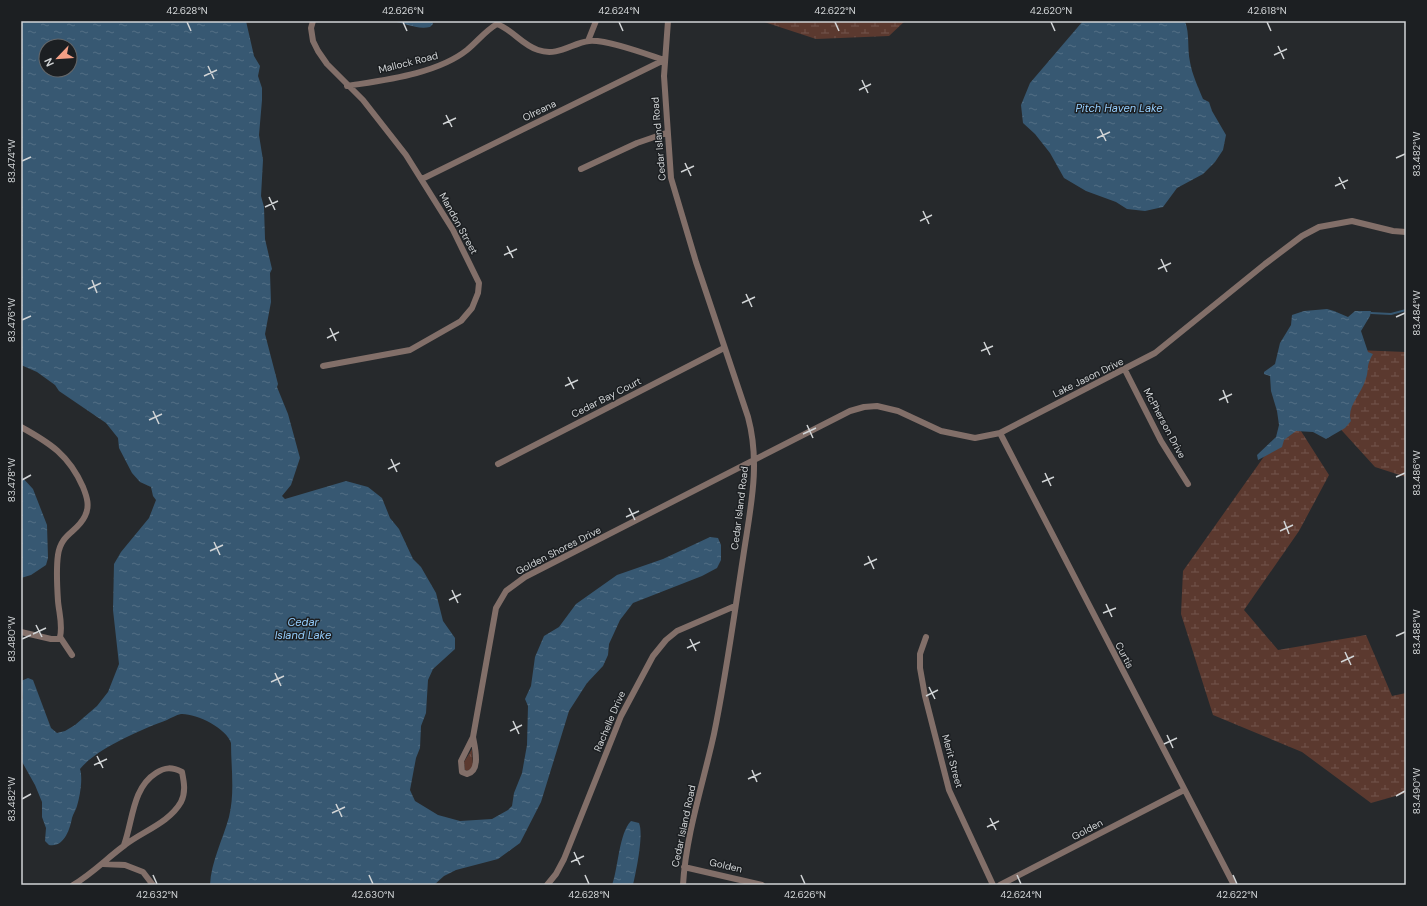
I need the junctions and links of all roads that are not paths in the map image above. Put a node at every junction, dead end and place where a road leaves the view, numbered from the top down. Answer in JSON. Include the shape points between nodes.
{"nodes":[{"id":1,"x":313,"y":21,"type":"edge"},
{"id":2,"x":596,"y":21,"type":"edge"},
{"id":3,"x":668,"y":21,"type":"edge"},
{"id":4,"x":588,"y":41,"type":"junction"},
{"id":5,"x":664,"y":60,"type":"junction"},
{"id":6,"x":347,"y":86,"type":"junction"},
{"id":7,"x":666,"y":133,"type":"junction"},
{"id":8,"x":581,"y":169,"type":"dead end"},
{"id":9,"x":422,"y":179,"type":"junction"},
{"id":10,"x":1406,"y":232,"type":"edge"},
{"id":11,"x":724,"y":348,"type":"junction"},
{"id":12,"x":323,"y":366,"type":"dead end"},
{"id":13,"x":1125,"y":370,"type":"junction"},
{"id":14,"x":21,"y":426,"type":"edge"},
{"id":15,"x":1000,"y":433,"type":"junction"},
{"id":16,"x":755,"y":460,"type":"junction"},
{"id":17,"x":498,"y":464,"type":"dead end"},
{"id":18,"x":1188,"y":484,"type":"dead end"},
{"id":19,"x":735,"y":606,"type":"junction"},
{"id":20,"x":21,"y":632,"type":"edge"},
{"id":21,"x":60,"y":637,"type":"junction"},
{"id":22,"x":926,"y":637,"type":"dead end"},
{"id":23,"x":72,"y":655,"type":"dead end"},
{"id":24,"x":474,"y":737,"type":"junction"},
{"id":25,"x":1184,"y":790,"type":"junction"},
{"id":26,"x":124,"y":845,"type":"junction"},
{"id":27,"x":103,"y":864,"type":"junction"},
{"id":28,"x":684,"y":867,"type":"junction"},
{"id":29,"x":73,"y":885,"type":"edge"},
{"id":30,"x":153,"y":885,"type":"edge"},
{"id":31,"x":547,"y":885,"type":"edge"},
{"id":32,"x":683,"y":885,"type":"edge"},
{"id":33,"x":762,"y":885,"type":"edge"},
{"id":34,"x":993,"y":885,"type":"edge"},
{"id":35,"x":1000,"y":885,"type":"edge"},
{"id":36,"x":1234,"y":885,"type":"edge"}],
"edges":[{"from":1,"to":6,"type":"street","name":"Mandon Street","via":[[313,41],[327,64]]},
{"from":2,"to":4,"type":"street"},
{"from":3,"to":5,"type":"street","name":"Cedar Island Road"},
{"from":4,"to":5,"type":"street","name":"Mallock Road","via":[[604,42]]},
{"from":4,"to":6,"type":"street","name":"Mallock Road","via":[[568,49],[539,51],[497,24],[467,50],[443,64],[422,71]]},
{"from":5,"to":7,"type":"street","name":"Cedar Island Road"},
{"from":5,"to":9,"type":"street","name":"Olreana"},
{"from":6,"to":9,"type":"street","name":"Mandon Street","via":[[363,100]]},
{"from":7,"to":8,"type":"street","via":[[637,143]]},
{"from":7,"to":11,"type":"street","name":"Cedar Island Road","via":[[675,193]]},
{"from":9,"to":12,"type":"street","name":"Mandon Street","via":[[453,230],[480,283],[472,308],[461,321],[410,350]]},
{"from":10,"to":13,"type":"street","name":"Lake Jason Drive","via":[[1352,221],[1319,227],[1302,236],[1259,268],[1155,353]]},
{"from":11,"to":16,"type":"street","name":"Cedar Island Road","via":[[751,430]]},
{"from":11,"to":17,"type":"street","name":"Cedar Bay Court"},
{"from":13,"to":15,"type":"street","name":"Lake Jason Drive"},
{"from":13,"to":18,"type":"street","name":"McPherson Drive","via":[[1161,441]]},
{"from":14,"to":21,"type":"street","via":[[47,442],[69,461],[78,475],[88,504],[86,515],[79,526],[61,542],[58,555]]},
{"from":15,"to":16,"type":"street","name":"Lake Jason Drive","via":[[974,438],[941,431],[898,411],[878,406],[864,407],[837,417]]},
{"from":15,"to":25,"type":"street","name":"Curtis"},
{"from":16,"to":19,"type":"street","name":"Cedar Island Road","via":[[754,488]]},
{"from":16,"to":24,"type":"street","name":"Golden Shores Drive","via":[[525,577],[509,588],[500,600],[494,617]]},
{"from":19,"to":28,"type":"street","name":"Cedar Island Road","via":[[718,712]]},
{"from":19,"to":31,"type":"street","name":"Rachelle Drive","via":[[677,631],[653,656],[624,711],[564,859]]},
{"from":20,"to":21,"type":"street","via":[[51,639]]},
{"from":21,"to":23,"type":"street"},
{"from":22,"to":34,"type":"street","name":"Merit Street","via":[[920,654],[920,668],[949,790]]},
{"from":24,"to":24,"type":"street","name":"Golden Shores Drive","via":[[460,763],[461,770],[467,774],[473,771],[476,765]]},
{"from":25,"to":35,"type":"street","name":"Golden"},
{"from":25,"to":36,"type":"street","name":"Curtis"},
{"from":26,"to":26,"type":"street","via":[[168,818],[181,802],[185,785],[182,772],[174,767],[162,769],[150,776],[141,787]]},
{"from":26,"to":27,"type":"street"},
{"from":27,"to":29,"type":"street"},
{"from":27,"to":30,"type":"street","via":[[125,865],[143,872]]},
{"from":28,"to":32,"type":"street","name":"Cedar Island Road"},
{"from":28,"to":33,"type":"street","name":"Golden"}]}
